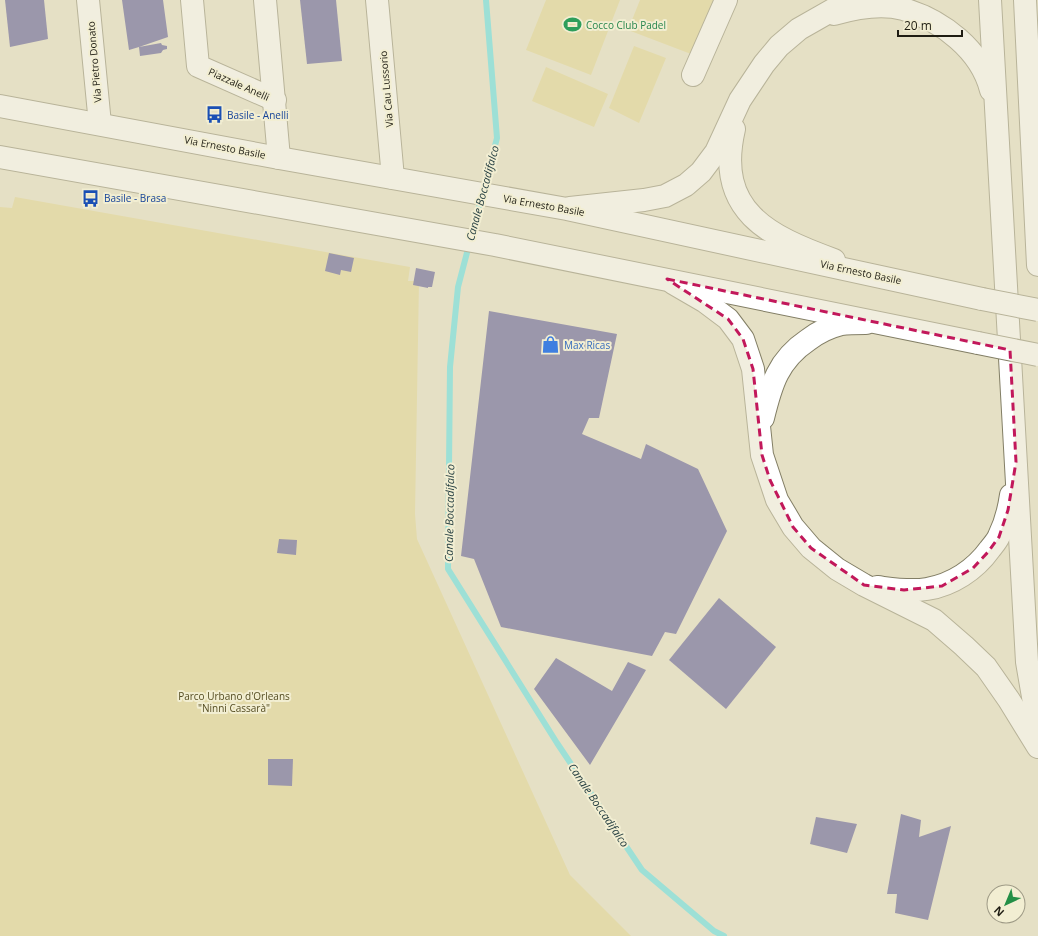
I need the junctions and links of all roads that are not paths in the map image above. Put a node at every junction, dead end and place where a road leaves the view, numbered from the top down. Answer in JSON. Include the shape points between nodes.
{"nodes":[{"id":1,"x":88,"y":0,"type":"edge"},
{"id":2,"x":192,"y":0,"type":"edge"},
{"id":3,"x":265,"y":0,"type":"edge"},
{"id":4,"x":377,"y":0,"type":"edge"},
{"id":5,"x":726,"y":0,"type":"edge"},
{"id":6,"x":850,"y":0,"type":"edge"},
{"id":7,"x":990,"y":0,"type":"edge"},
{"id":8,"x":1024,"y":0,"type":"edge"},
{"id":9,"x":819,"y":18,"type":"junction"},
{"id":10,"x":693,"y":75,"type":"dead end"},
{"id":11,"x":275,"y":100,"type":"junction"},
{"id":12,"x":740,"y":100,"type":"junction"},
{"id":13,"x":0,"y":106,"type":"edge"},
{"id":14,"x":997,"y":118,"type":"junction"},
{"id":15,"x":100,"y":124,"type":"junction"},
{"id":16,"x":0,"y":157,"type":"edge"},
{"id":17,"x":280,"y":158,"type":"junction"},
{"id":18,"x":394,"y":178,"type":"junction"},
{"id":19,"x":567,"y":208,"type":"junction"},
{"id":20,"x":1038,"y":265,"type":"edge"},
{"id":21,"x":877,"y":275,"type":"junction"},
{"id":22,"x":667,"y":279,"type":"junction"},
{"id":23,"x":1038,"y":310,"type":"edge"},
{"id":24,"x":877,"y":322,"type":"junction"},
{"id":25,"x":1038,"y":355,"type":"edge"},
{"id":26,"x":760,"y":431,"type":"junction"},
{"id":27,"x":1016,"y":462,"type":"junction"},
{"id":28,"x":864,"y":585,"type":"junction"},
{"id":29,"x":1038,"y":726,"type":"edge"},
{"id":30,"x":1038,"y":747,"type":"edge"}],
"edges":[{"from":1,"to":15,"type":"street","name":"Via Pietro Donato"},
{"from":2,"to":11,"type":"street","name":"Piazzale Anelli","via":[[198,66]]},
{"from":3,"to":11,"type":"street"},
{"from":4,"to":18,"type":"street","name":"Via Cau Lussorio"},
{"from":5,"to":10,"type":"street"},
{"from":6,"to":9,"type":"street"},
{"from":7,"to":14,"type":"street"},
{"from":8,"to":20,"type":"street"},
{"from":9,"to":12,"type":"street","via":[[799,29],[779,46]]},
{"from":9,"to":14,"type":"street","via":[[845,10],[873,6],[902,9],[930,18],[954,34],[974,55],[988,80]]},
{"from":11,"to":17,"type":"street"},
{"from":12,"to":19,"type":"street","via":[[716,152],[701,172],[686,185],[665,196]]},
{"from":12,"to":21,"type":"street","via":[[730,145],[733,182],[740,201],[755,220],[776,235],[808,250]]},
{"from":13,"to":15,"type":"street","name":"Via Ernesto Basile"},
{"from":14,"to":27,"type":"street"},
{"from":15,"to":17,"type":"street","name":"Via Ernesto Basile"},
{"from":16,"to":22,"type":"street","via":[[435,234]]},
{"from":17,"to":18,"type":"street","name":"Via Ernesto Basile"},
{"from":18,"to":19,"type":"street","name":"Via Ernesto Basile"},
{"from":19,"to":21,"type":"street","name":"Via Ernesto Basile"},
{"from":21,"to":23,"type":"street","name":"Via Ernesto Basile","bridge":true},
{"from":22,"to":24,"type":"street"},
{"from":22,"to":26,"type":"street","via":[[728,319],[743,339],[753,369]]},
{"from":24,"to":25,"type":"street","bridge":true},
{"from":24,"to":26,"type":"street","via":[[841,324],[817,333],[796,348],[781,366],[772,383]]},
{"from":26,"to":28,"type":"street","via":[[762,455],[770,480],[777,500],[793,527],[811,548],[837,569]]},
{"from":27,"to":28,"type":"street","via":[[1008,510],[999,537],[973,568],[942,586],[926,589],[904,590]]},
{"from":27,"to":29,"type":"street","via":[[1027,662]]},
{"from":28,"to":30,"type":"street","via":[[934,620],[964,646],[986,667]]}]}
